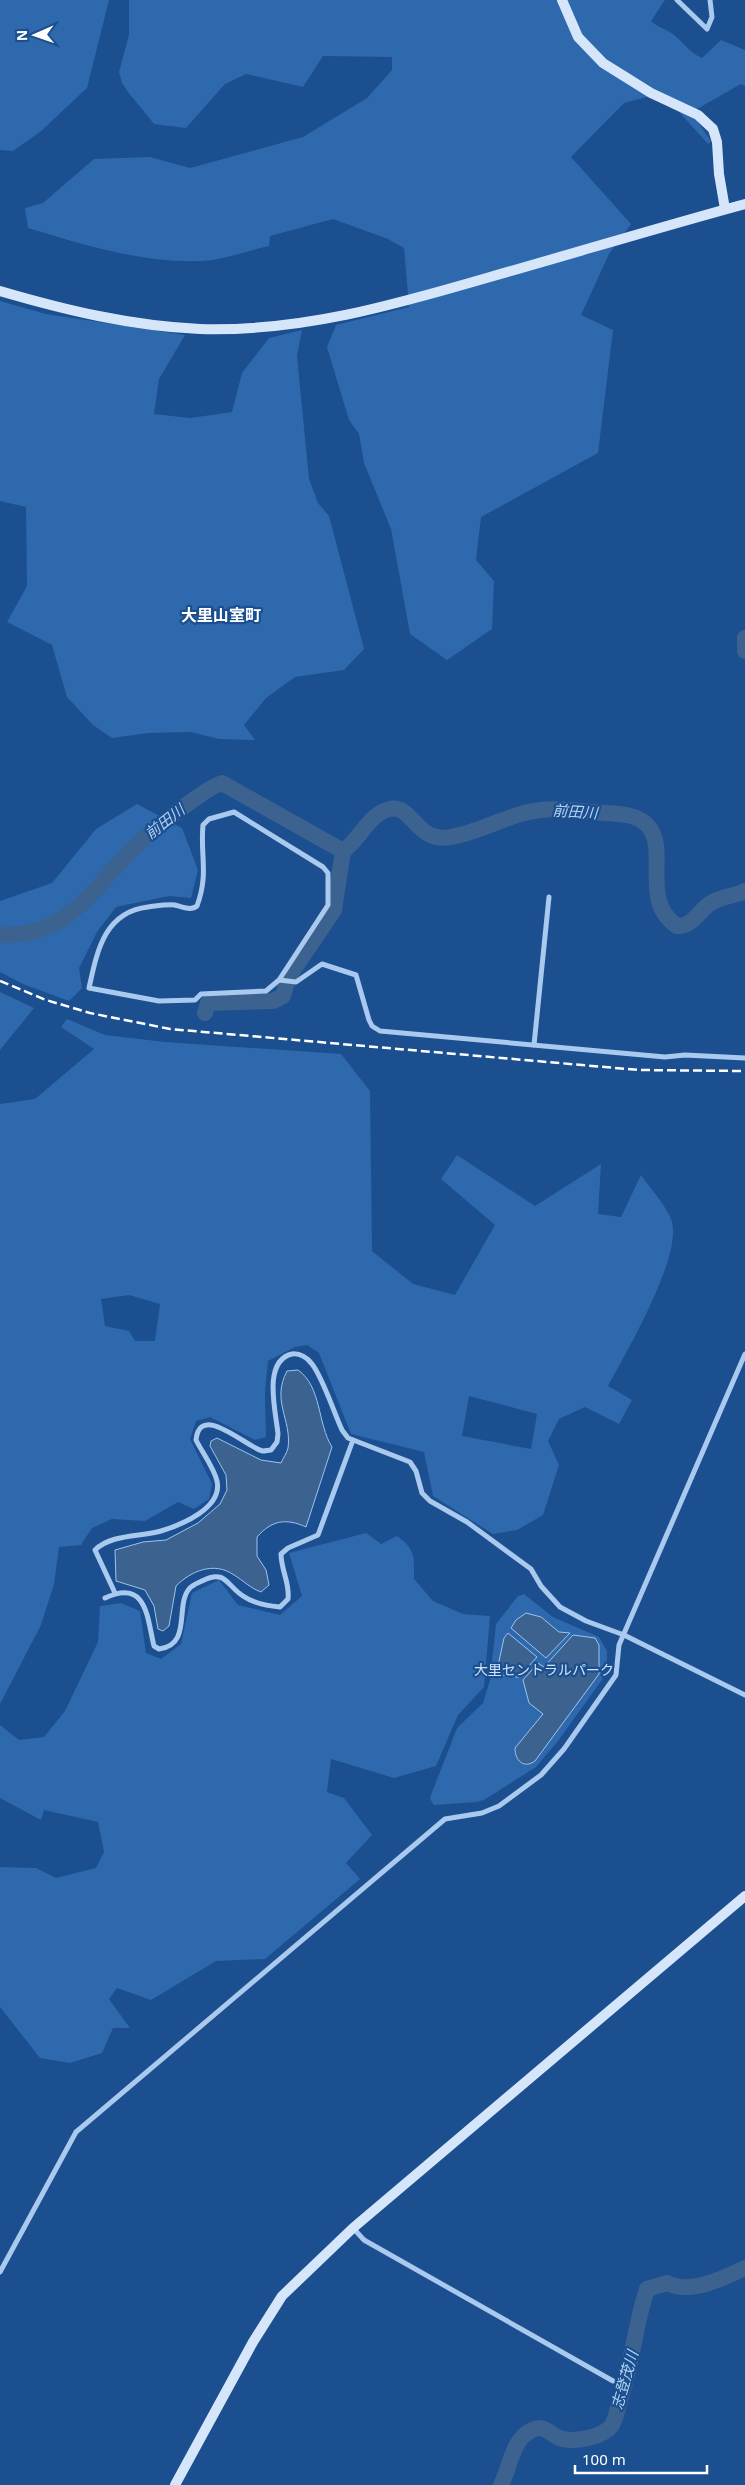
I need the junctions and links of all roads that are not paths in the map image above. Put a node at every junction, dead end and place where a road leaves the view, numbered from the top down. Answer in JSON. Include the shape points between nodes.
{"nodes":[{"id":1,"x":562,"y":0,"type":"edge"},
{"id":2,"x":677,"y":0,"type":"edge"},
{"id":3,"x":710,"y":0,"type":"edge"},
{"id":4,"x":745,"y":204,"type":"edge"},
{"id":5,"x":725,"y":210,"type":"junction"},
{"id":6,"x":0,"y":290,"type":"edge"},
{"id":7,"x":549,"y":897,"type":"dead end"},
{"id":8,"x":281,"y":981,"type":"junction"},
{"id":9,"x":534,"y":1045,"type":"junction"},
{"id":10,"x":745,"y":1058,"type":"edge"},
{"id":11,"x":745,"y":1354,"type":"edge"},
{"id":12,"x":353,"y":1440,"type":"junction"},
{"id":13,"x":115,"y":1593,"type":"junction"},
{"id":14,"x":105,"y":1598,"type":"dead end"},
{"id":15,"x":624,"y":1635,"type":"junction"},
{"id":16,"x":745,"y":1695,"type":"edge"},
{"id":17,"x":745,"y":1896,"type":"edge"},
{"id":18,"x":353,"y":2228,"type":"junction"},
{"id":19,"x":0,"y":2272,"type":"edge"},
{"id":20,"x":613,"y":2381,"type":"dead end"},
{"id":21,"x":174,"y":2485,"type":"edge"}],
"edges":[{"from":1,"to":5,"type":"street","via":[[578,37],[603,63],[698,115],[713,129]]},
{"from":2,"to":3,"type":"street","via":[[707,29],[712,17]]},
{"from":4,"to":5,"type":"street"},
{"from":5,"to":6,"type":"street","via":[[404,303],[340,318],[234,328],[161,326],[82,313]]},
{"from":7,"to":9,"type":"street"},
{"from":8,"to":8,"type":"street","via":[[328,905],[328,873],[278,837],[234,812],[208,819],[203,825],[204,871],[197,906],[194,909],[167,904],[143,907],[115,920],[102,937],[89,988],[159,1001],[178,1001],[195,1000],[201,994],[266,991]]},
{"from":8,"to":9,"type":"street","via":[[296,982],[322,964],[356,975],[368,1020],[380,1031]]},
{"from":9,"to":10,"type":"street","via":[[666,1057]]},
{"from":11,"to":15,"type":"street"},
{"from":12,"to":13,"type":"street","via":[[318,1535],[281,1554],[281,1566],[289,1589],[288,1600],[280,1607],[244,1597],[222,1576],[213,1576],[189,1588],[179,1632],[172,1644],[159,1649],[154,1646],[144,1603],[126,1592]]},
{"from":12,"to":13,"type":"street","via":[[342,1430],[313,1365],[300,1354],[283,1359],[273,1378],[277,1442],[271,1450],[262,1451],[224,1429],[202,1426],[196,1440],[217,1480],[214,1500],[206,1510],[162,1530],[100,1545],[95,1550]]},
{"from":12,"to":15,"type":"street","via":[[410,1462],[422,1493],[430,1501],[467,1522],[531,1569],[560,1607]]},
{"from":13,"to":14,"type":"street"},
{"from":15,"to":16,"type":"street"},
{"from":15,"to":19,"type":"street","via":[[619,1645],[616,1675],[541,1776],[491,1810],[446,1819],[76,2132]]},
{"from":17,"to":18,"type":"street"},
{"from":18,"to":20,"type":"street","via":[[364,2240]]},
{"from":18,"to":21,"type":"street","via":[[282,2296]]}]}
